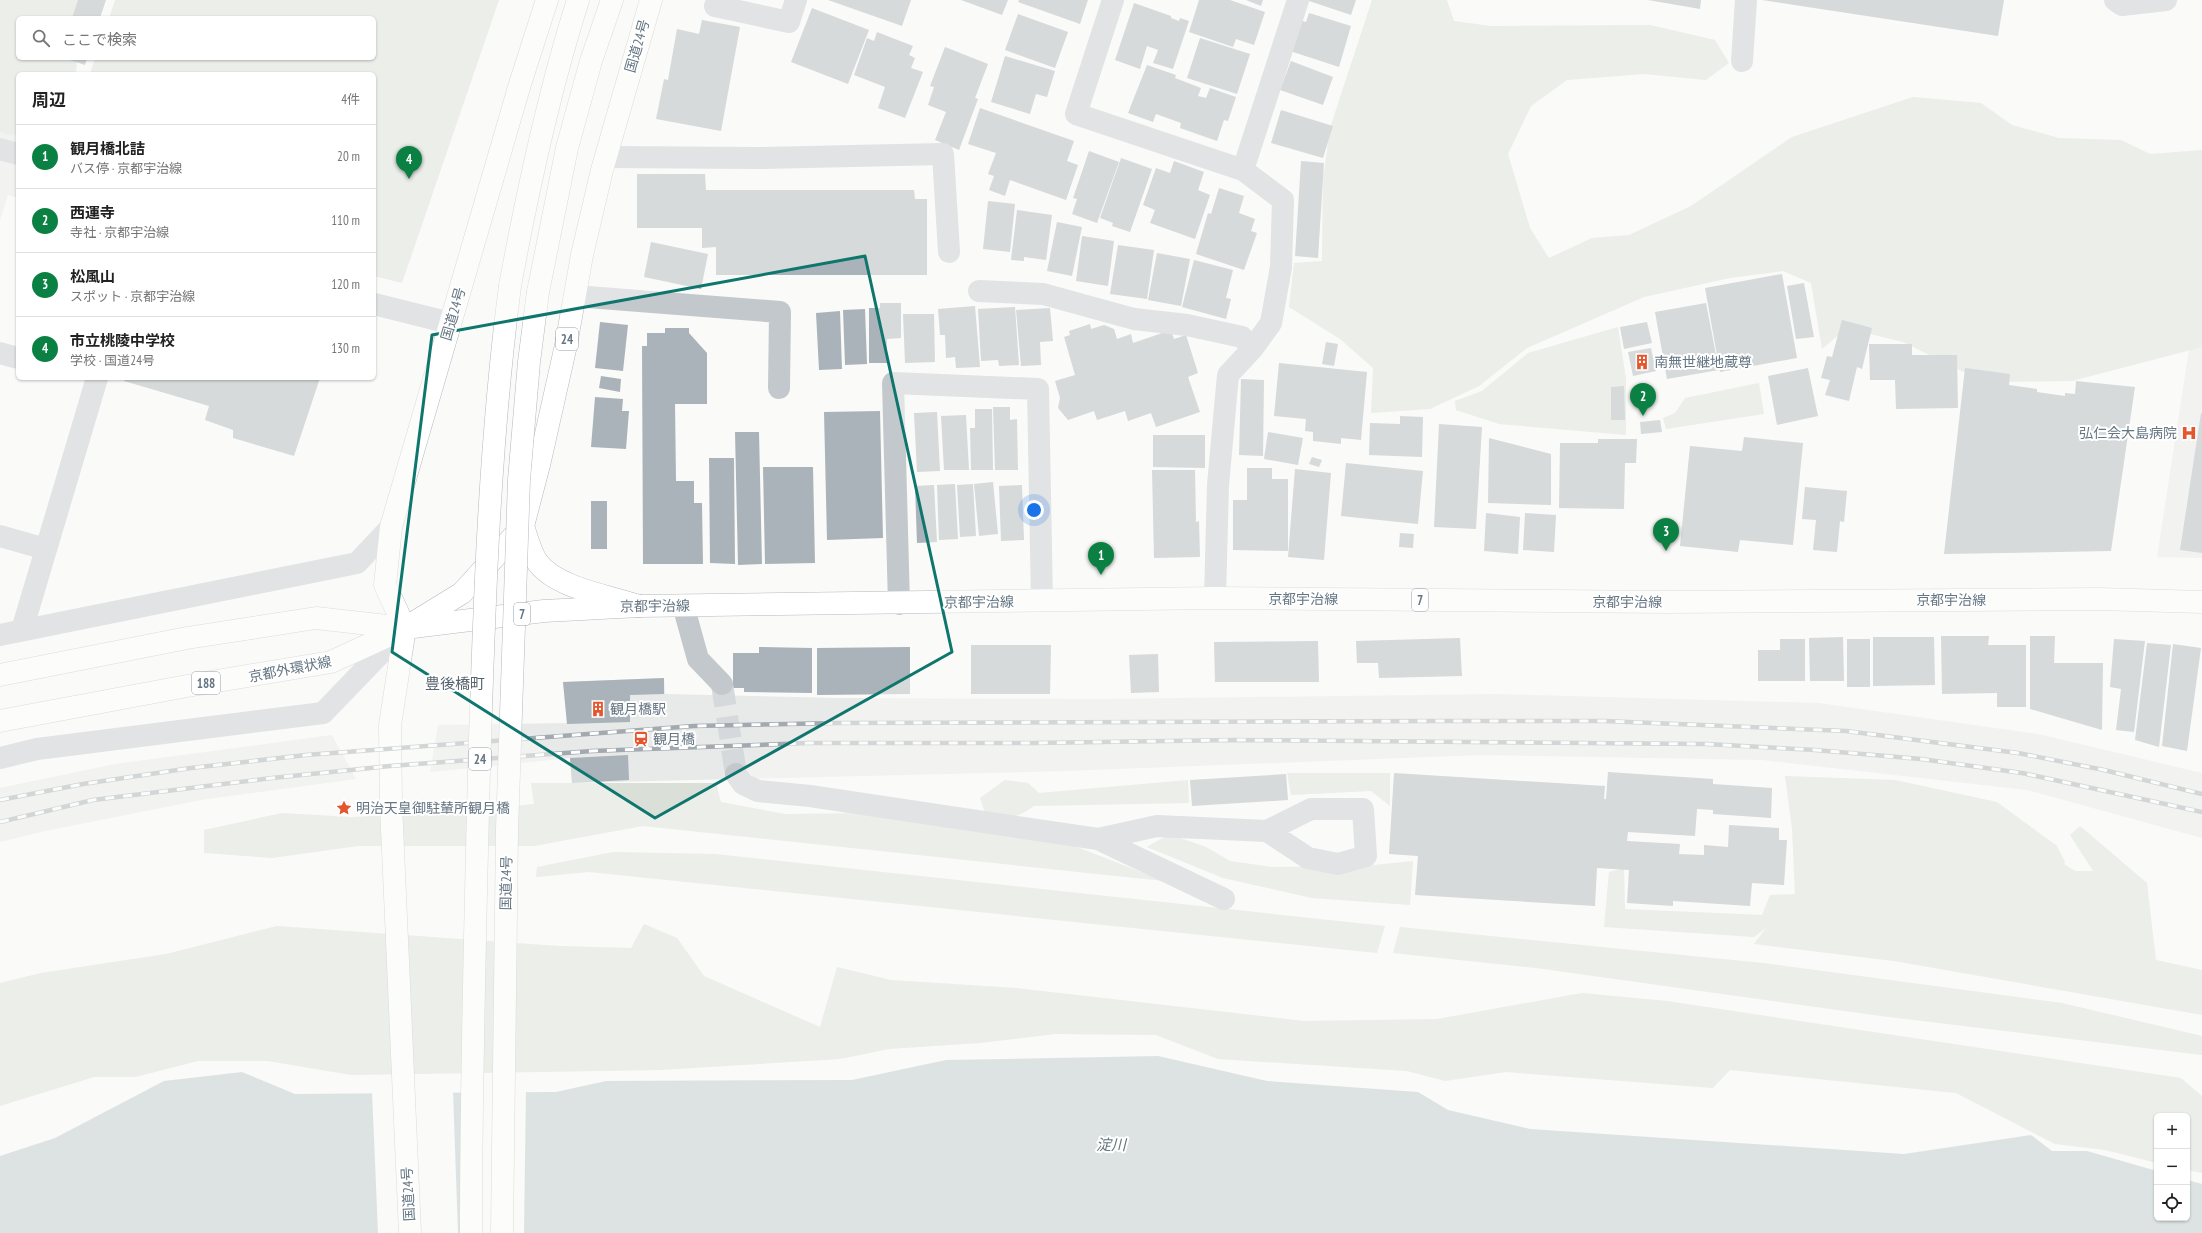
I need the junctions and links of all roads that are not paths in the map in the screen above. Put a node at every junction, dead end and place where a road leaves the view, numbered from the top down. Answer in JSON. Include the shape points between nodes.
{"nodes":[{"id":1,"x":547,"y":0,"type":"edge"},
{"id":2,"x":578,"y":0,"type":"edge"},
{"id":3,"x":612,"y":0,"type":"edge"},
{"id":4,"x":651,"y":0,"type":"edge"},
{"id":5,"x":796,"y":0,"type":"edge"},
{"id":6,"x":1113,"y":0,"type":"edge"},
{"id":7,"x":1298,"y":0,"type":"edge"},
{"id":8,"x":1746,"y":0,"type":"edge"},
{"id":9,"x":2115,"y":0,"type":"edge"},
{"id":10,"x":2166,"y":0,"type":"edge"},
{"id":11,"x":715,"y":6,"type":"dead end"},
{"id":12,"x":1742,"y":61,"type":"dead end"},
{"id":13,"x":0,"y":148,"type":"edge"},
{"id":14,"x":16,"y":153,"type":"edge"},
{"id":15,"x":605,"y":157,"type":"junction"},
{"id":16,"x":1243,"y":170,"type":"junction"},
{"id":17,"x":949,"y":252,"type":"dead end"},
{"id":18,"x":979,"y":291,"type":"dead end"},
{"id":19,"x":575,"y":296,"type":"junction"},
{"id":20,"x":376,"y":304,"type":"edge"},
{"id":21,"x":450,"y":323,"type":"junction"},
{"id":22,"x":1253,"y":348,"type":"junction"},
{"id":23,"x":0,"y":353,"type":"edge"},
{"id":24,"x":16,"y":357,"type":"edge"},
{"id":25,"x":92,"y":380,"type":"edge"},
{"id":26,"x":779,"y":388,"type":"dead end"},
{"id":27,"x":523,"y":526,"type":"junction"},
{"id":28,"x":391,"y":527,"type":"junction"},
{"id":29,"x":0,"y":536,"type":"edge"},
{"id":30,"x":46,"y":549,"type":"junction"},
{"id":31,"x":1215,"y":598,"type":"junction"},
{"id":32,"x":1042,"y":602,"type":"junction"},
{"id":33,"x":2202,"y":602,"type":"edge"},
{"id":34,"x":899,"y":604,"type":"junction"},
{"id":35,"x":683,"y":605,"type":"junction"},
{"id":36,"x":639,"y":606,"type":"junction"},
{"id":37,"x":405,"y":628,"type":"junction"},
{"id":38,"x":22,"y":630,"type":"junction"},
{"id":39,"x":0,"y":636,"type":"edge"},
{"id":40,"x":0,"y":675,"type":"edge"},
{"id":41,"x":722,"y":684,"type":"tunnel mouth"},
{"id":42,"x":0,"y":721,"type":"edge"},
{"id":43,"x":0,"y":758,"type":"edge"},
{"id":44,"x":736,"y":774,"type":"tunnel mouth"},
{"id":45,"x":1267,"y":831,"type":"dead end"},
{"id":46,"x":1098,"y":839,"type":"junction"},
{"id":47,"x":1224,"y":899,"type":"dead end"},
{"id":48,"x":410,"y":1233,"type":"edge"},
{"id":49,"x":472,"y":1233,"type":"edge"},
{"id":50,"x":502,"y":1233,"type":"edge"}],
"edges":[{"from":1,"to":21,"type":"main road","name":"国道24号"},
{"from":2,"to":49,"type":"main road","number":"24","bridge":true,"via":[[541,129],[510,286],[489,504],[471,1073]]},
{"from":3,"to":50,"type":"main road","name":"国道24号","number":"24","bridge":true,"via":[[591,61],[567,148],[538,292],[518,480],[507,830]]},
{"from":4,"to":15,"type":"main road","name":"国道24号","number":"24"},
{"from":5,"to":11,"type":"street","via":[[789,22]]},
{"from":6,"to":16,"type":"street","via":[[1076,114]]},
{"from":7,"to":16,"type":"street"},
{"from":8,"to":12,"type":"street"},
{"from":9,"to":10,"type":"street","via":[[2122,6]]},
{"from":13,"to":14,"type":"street"},
{"from":15,"to":17,"type":"street","via":[[759,158],[943,154]]},
{"from":15,"to":19,"type":"main road","name":"国道24号","number":"24"},
{"from":16,"to":22,"type":"street","via":[[1283,200],[1281,267],[1271,323]]},
{"from":18,"to":22,"type":"street","via":[[1043,294],[1134,319],[1187,325],[1242,337]]},
{"from":19,"to":26,"type":"street","via":[[780,312]]},
{"from":19,"to":27,"type":"main road","name":"国道24号","number":"24","via":[[546,435]]},
{"from":20,"to":21,"type":"street"},
{"from":21,"to":28,"type":"main road","name":"国道24号"},
{"from":22,"to":31,"type":"street","via":[[1228,375],[1218,485]]},
{"from":23,"to":24,"type":"street"},
{"from":25,"to":30,"type":"street"},
{"from":27,"to":36,"type":"main road","via":[[537,562],[550,575]]},
{"from":27,"to":37,"type":"main road","name":"国道24号","number":"24","via":[[462,593]]},
{"from":28,"to":37,"type":"main road","name":"国道24号","via":[[385,585]]},
{"from":28,"to":38,"type":"street","via":[[356,564]]},
{"from":29,"to":30,"type":"street"},
{"from":30,"to":38,"type":"street"},
{"from":31,"to":32,"type":"main road","name":"京都宇治線","number":"7"},
{"from":31,"to":33,"type":"main road","name":"京都宇治線","number":"7","via":[[1667,602],[2099,599]]},
{"from":32,"to":34,"type":"main road","name":"京都宇治線","number":"7"},
{"from":32,"to":34,"type":"street","via":[[1038,389],[893,383]]},
{"from":34,"to":35,"type":"main road","name":"京都宇治線","number":"7"},
{"from":35,"to":36,"type":"main road","name":"京都宇治線","number":"7"},
{"from":35,"to":41,"type":"street","via":[[698,659]]},
{"from":36,"to":37,"type":"main road","name":"京都宇治線","number":"7","via":[[544,611]]},
{"from":37,"to":40,"type":"main road","via":[[316,618],[187,638]]},
{"from":37,"to":42,"type":"main road","name":"京都外環状線","number":"188","via":[[331,662]]},
{"from":37,"to":43,"type":"street","via":[[323,713],[37,749]]},
{"from":37,"to":48,"type":"main road","name":"国道24号","via":[[390,725],[391,805]]},
{"from":38,"to":39,"type":"street"},
{"from":44,"to":46,"type":"street","via":[[743,784],[758,791],[818,797]]},
{"from":45,"to":46,"type":"street","via":[[1157,826]]},
{"from":46,"to":47,"type":"street"}]}
